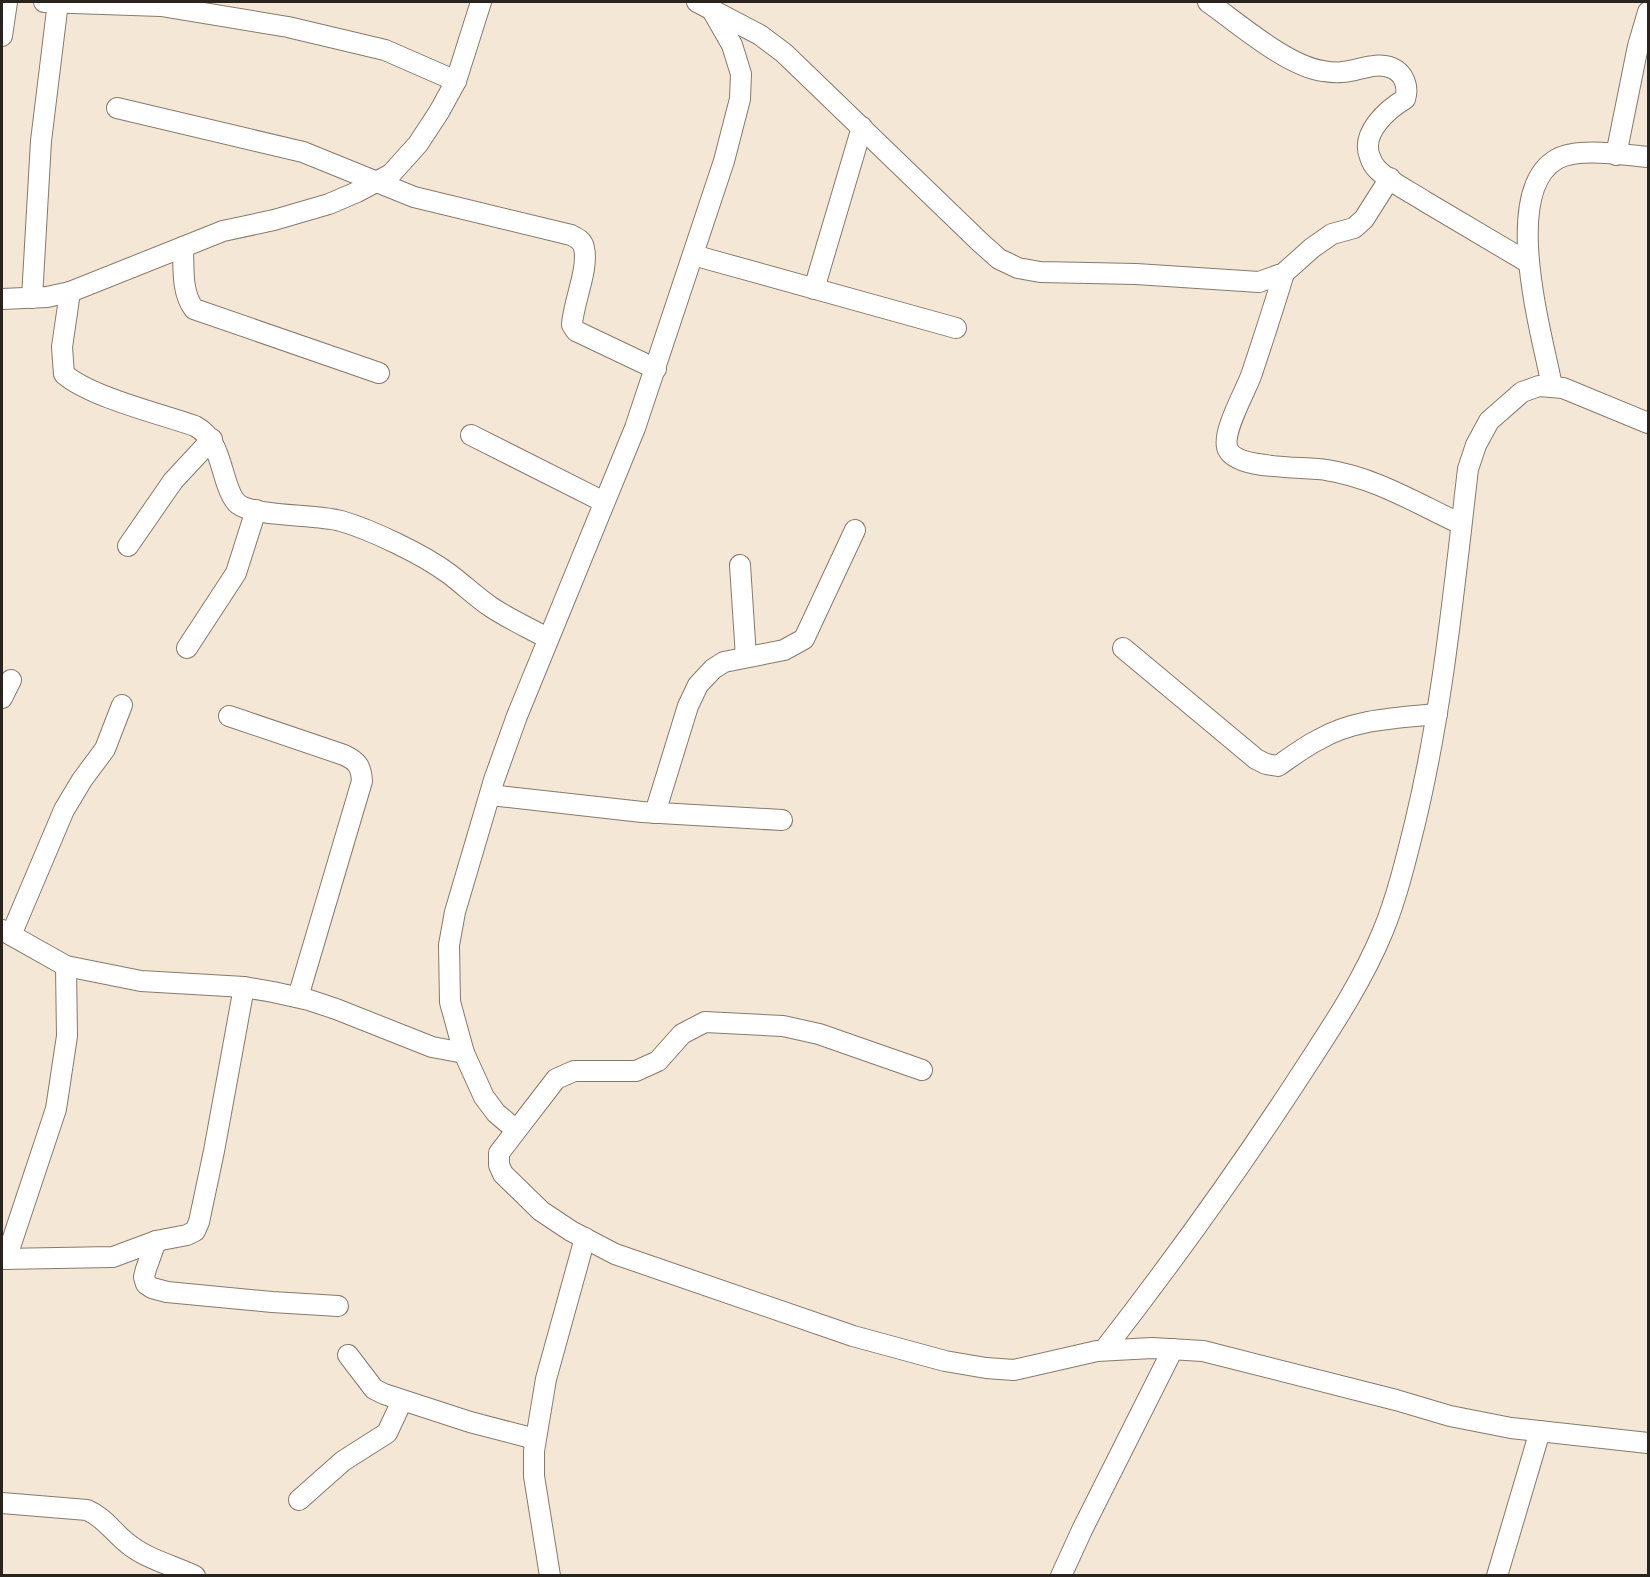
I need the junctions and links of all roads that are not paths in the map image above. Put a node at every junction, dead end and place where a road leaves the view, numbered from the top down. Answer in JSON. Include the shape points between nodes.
{"nodes":[{"id":1,"x":7,"y":2,"type":"edge"},
{"id":2,"x":44,"y":2,"type":"edge"},
{"id":3,"x":58,"y":2,"type":"edge"},
{"id":4,"x":80,"y":2,"type":"edge"},
{"id":5,"x":481,"y":2,"type":"edge"},
{"id":6,"x":1208,"y":2,"type":"edge"},
{"id":7,"x":154,"y":4,"type":"edge"},
{"id":8,"x":704,"y":6,"type":"edge"},
{"id":9,"x":246,"y":10,"type":"edge"},
{"id":10,"x":1648,"y":12,"type":"edge"},
{"id":11,"x":2,"y":36,"type":"edge"},
{"id":12,"x":456,"y":81,"type":"junction"},
{"id":13,"x":117,"y":108,"type":"dead end"},
{"id":14,"x":862,"y":127,"type":"junction"},
{"id":15,"x":1616,"y":155,"type":"junction"},
{"id":16,"x":1648,"y":157,"type":"edge"},
{"id":17,"x":1390,"y":178,"type":"junction"},
{"id":18,"x":375,"y":182,"type":"junction"},
{"id":19,"x":183,"y":247,"type":"junction"},
{"id":20,"x":693,"y":255,"type":"junction"},
{"id":21,"x":1528,"y":263,"type":"junction"},
{"id":22,"x":1284,"y":273,"type":"junction"},
{"id":23,"x":814,"y":289,"type":"junction"},
{"id":24,"x":70,"y":292,"type":"junction"},
{"id":25,"x":32,"y":298,"type":"junction"},
{"id":26,"x":2,"y":299,"type":"edge"},
{"id":27,"x":956,"y":328,"type":"dead end"},
{"id":28,"x":656,"y":369,"type":"junction"},
{"id":29,"x":379,"y":373,"type":"dead end"},
{"id":30,"x":1552,"y":386,"type":"junction"},
{"id":31,"x":1648,"y":423,"type":"edge"},
{"id":32,"x":471,"y":435,"type":"dead end"},
{"id":33,"x":212,"y":439,"type":"junction"},
{"id":34,"x":604,"y":502,"type":"junction"},
{"id":35,"x":256,"y":510,"type":"junction"},
{"id":36,"x":1461,"y":524,"type":"junction"},
{"id":37,"x":855,"y":530,"type":"dead end"},
{"id":38,"x":128,"y":546,"type":"dead end"},
{"id":39,"x":740,"y":565,"type":"dead end"},
{"id":40,"x":547,"y":638,"type":"junction"},
{"id":41,"x":187,"y":648,"type":"dead end"},
{"id":42,"x":1123,"y":648,"type":"dead end"},
{"id":43,"x":746,"y":657,"type":"junction"},
{"id":44,"x":122,"y":705,"type":"dead end"},
{"id":45,"x":1437,"y":714,"type":"junction"},
{"id":46,"x":229,"y":716,"type":"dead end"},
{"id":47,"x":490,"y":795,"type":"junction"},
{"id":48,"x":655,"y":813,"type":"junction"},
{"id":49,"x":782,"y":820,"type":"dead end"},
{"id":50,"x":6,"y":932,"type":"edge"},
{"id":51,"x":66,"y":966,"type":"junction"},
{"id":52,"x":244,"y":987,"type":"junction"},
{"id":53,"x":298,"y":997,"type":"junction"},
{"id":54,"x":465,"y":1053,"type":"junction"},
{"id":55,"x":922,"y":1070,"type":"dead end"},
{"id":56,"x":516,"y":1130,"type":"junction"},
{"id":57,"x":585,"y":1238,"type":"junction"},
{"id":58,"x":156,"y":1241,"type":"junction"},
{"id":59,"x":4,"y":1259,"type":"edge"},
{"id":60,"x":338,"y":1306,"type":"dead end"},
{"id":61,"x":1173,"y":1349,"type":"junction"},
{"id":62,"x":1104,"y":1350,"type":"junction"},
{"id":63,"x":348,"y":1355,"type":"dead end"},
{"id":64,"x":402,"y":1401,"type":"junction"},
{"id":65,"x":1540,"y":1431,"type":"junction"},
{"id":66,"x":535,"y":1439,"type":"junction"},
{"id":67,"x":1648,"y":1443,"type":"edge"},
{"id":68,"x":299,"y":1500,"type":"dead end"},
{"id":69,"x":2,"y":1503,"type":"edge"},
{"id":70,"x":195,"y":1575,"type":"edge"},
{"id":71,"x":550,"y":1575,"type":"edge"},
{"id":72,"x":1061,"y":1575,"type":"edge"},
{"id":73,"x":1497,"y":1575,"type":"edge"}],
"edges":[{"from":1,"to":11,"type":"street"},
{"from":2,"to":3,"type":"street"},
{"from":3,"to":4,"type":"street"},
{"from":3,"to":25,"type":"street","via":[[41,141]]},
{"from":4,"to":7,"type":"street"},
{"from":5,"to":12,"type":"street"},
{"from":6,"to":17,"type":"street","via":[[1288,59],[1320,71],[1341,73],[1379,65],[1402,76],[1406,99],[1382,117],[1368,144],[1377,169]]},
{"from":7,"to":9,"type":"street"},
{"from":8,"to":14,"type":"street","via":[[776,47]]},
{"from":8,"to":20,"type":"street","via":[[732,45],[741,74],[740,99]]},
{"from":9,"to":12,"type":"street","via":[[288,27],[384,50]]},
{"from":10,"to":15,"type":"street"},
{"from":12,"to":18,"type":"street","via":[[418,144],[391,174]]},
{"from":13,"to":18,"type":"street","via":[[303,152]]},
{"from":14,"to":22,"type":"street","via":[[981,243],[999,259],[1018,268],[1259,282]]},
{"from":14,"to":23,"type":"street"},
{"from":15,"to":16,"type":"street"},
{"from":15,"to":21,"type":"street","via":[[1572,154],[1559,158],[1540,173],[1528,213]]},
{"from":17,"to":21,"type":"street"},
{"from":17,"to":22,"type":"street","via":[[1354,228],[1332,234]]},
{"from":18,"to":19,"type":"street","via":[[329,204],[223,231]]},
{"from":18,"to":28,"type":"street","via":[[414,197],[571,235],[581,241],[584,261],[572,325],[576,331]]},
{"from":19,"to":24,"type":"street"},
{"from":19,"to":29,"type":"street","via":[[185,291],[194,309]]},
{"from":20,"to":23,"type":"street"},
{"from":20,"to":28,"type":"street"},
{"from":21,"to":30,"type":"street"},
{"from":22,"to":36,"type":"street","via":[[1251,376],[1228,432],[1230,454],[1242,461],[1348,474]]},
{"from":23,"to":27,"type":"street"},
{"from":24,"to":25,"type":"street"},
{"from":24,"to":33,"type":"street","via":[[62,348],[64,374],[72,382],[106,397],[195,426]]},
{"from":25,"to":26,"type":"street"},
{"from":28,"to":34,"type":"street"},
{"from":30,"to":31,"type":"street"},
{"from":30,"to":36,"type":"street","via":[[1522,392],[1489,421],[1468,470]]},
{"from":32,"to":34,"type":"street"},
{"from":33,"to":35,"type":"street","via":[[231,495],[237,503]]},
{"from":33,"to":38,"type":"street","via":[[173,481]]},
{"from":34,"to":40,"type":"street"},
{"from":35,"to":40,"type":"street","via":[[325,517],[365,530],[424,557],[493,608]]},
{"from":35,"to":41,"type":"street","via":[[236,573]]},
{"from":36,"to":45,"type":"street"},
{"from":37,"to":43,"type":"street","via":[[804,639],[784,650]]},
{"from":39,"to":43,"type":"street"},
{"from":40,"to":47,"type":"street"},
{"from":42,"to":45,"type":"street","via":[[1266,764],[1278,765],[1319,739],[1355,724]]},
{"from":43,"to":48,"type":"street","via":[[724,662],[698,685]]},
{"from":44,"to":50,"type":"street","via":[[105,749],[64,810]]},
{"from":45,"to":62,"type":"street","via":[[1407,856],[1384,929],[1366,968],[1247,1156]]},
{"from":46,"to":53,"type":"street","via":[[344,755],[356,760],[362,769],[362,781]]},
{"from":47,"to":48,"type":"street"},
{"from":47,"to":54,"type":"street","via":[[454,912],[449,945],[450,1002]]},
{"from":48,"to":49,"type":"street"},
{"from":50,"to":51,"type":"street"},
{"from":51,"to":52,"type":"street","via":[[141,981]]},
{"from":51,"to":59,"type":"street","via":[[67,1036],[56,1109]]},
{"from":52,"to":53,"type":"street"},
{"from":52,"to":58,"type":"street","via":[[199,1222],[195,1231],[187,1235]]},
{"from":53,"to":54,"type":"street","via":[[422,1044]]},
{"from":54,"to":56,"type":"street","via":[[484,1097]]},
{"from":55,"to":56,"type":"street","via":[[819,1034],[783,1026],[705,1022],[682,1034],[658,1061],[636,1071],[574,1071],[555,1079]]},
{"from":56,"to":57,"type":"street","via":[[499,1153],[503,1174],[541,1211]]},
{"from":57,"to":62,"type":"street","via":[[661,1271],[853,1336],[945,1361],[1014,1370]]},
{"from":57,"to":66,"type":"street","via":[[546,1378]]},
{"from":58,"to":59,"type":"street","via":[[113,1257]]},
{"from":58,"to":60,"type":"street","via":[[144,1277],[152,1288]]},
{"from":61,"to":62,"type":"street"},
{"from":61,"to":65,"type":"street","via":[[1203,1351],[1450,1416]]},
{"from":61,"to":72,"type":"street"},
{"from":63,"to":64,"type":"street","via":[[374,1389]]},
{"from":64,"to":66,"type":"street"},
{"from":64,"to":68,"type":"street","via":[[387,1433],[344,1461]]},
{"from":65,"to":67,"type":"street"},
{"from":65,"to":73,"type":"street"},
{"from":66,"to":71,"type":"street","via":[[534,1476]]},
{"from":69,"to":70,"type":"street","via":[[87,1510],[146,1556]]}]}
